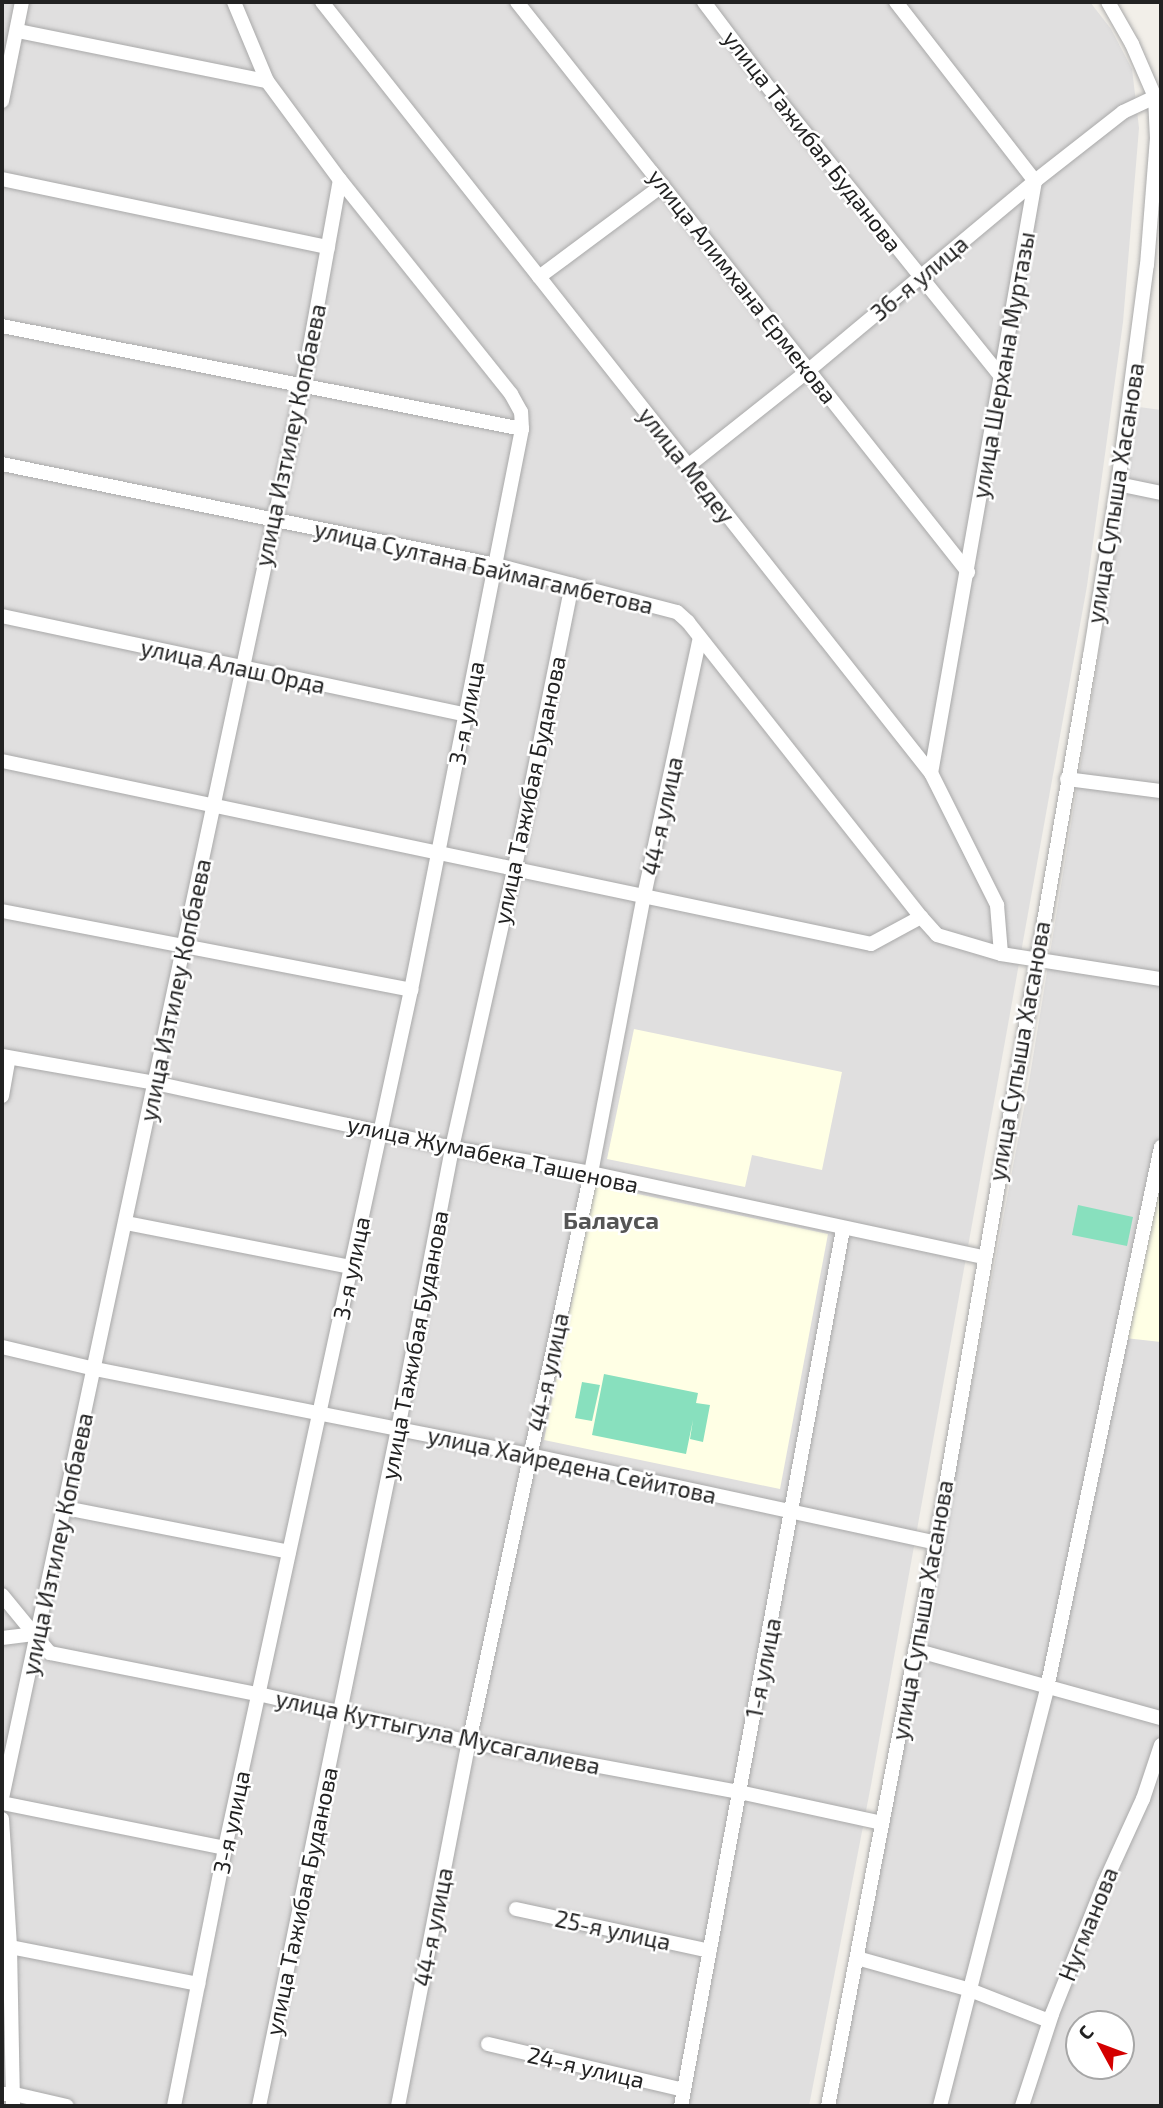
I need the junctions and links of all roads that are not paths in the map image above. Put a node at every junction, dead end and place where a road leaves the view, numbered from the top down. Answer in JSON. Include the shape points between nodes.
{"nodes":[{"id":1,"x":22,"y":2,"type":"edge"},
{"id":2,"x":234,"y":2,"type":"edge"},
{"id":3,"x":323,"y":2,"type":"edge"},
{"id":4,"x":517,"y":2,"type":"edge"},
{"id":5,"x":704,"y":2,"type":"edge"},
{"id":6,"x":896,"y":2,"type":"edge"},
{"id":7,"x":1108,"y":2,"type":"edge"},
{"id":8,"x":18,"y":31,"type":"junction"},
{"id":9,"x":267,"y":81,"type":"junction"},
{"id":10,"x":1155,"y":97,"type":"junction"},
{"id":11,"x":2,"y":101,"type":"edge"},
{"id":12,"x":2,"y":179,"type":"edge"},
{"id":13,"x":340,"y":180,"type":"junction"},
{"id":14,"x":1035,"y":181,"type":"junction"},
{"id":15,"x":663,"y":185,"type":"junction"},
{"id":16,"x":328,"y":247,"type":"junction"},
{"id":17,"x":539,"y":277,"type":"junction"},
{"id":18,"x":921,"y":277,"type":"junction"},
{"id":19,"x":2,"y":326,"type":"edge"},
{"id":20,"x":809,"y":370,"type":"junction"},
{"id":21,"x":1001,"y":377,"type":"junction"},
{"id":22,"x":303,"y":385,"type":"junction"},
{"id":23,"x":522,"y":429,"type":"junction"},
{"id":24,"x":2,"y":464,"type":"edge"},
{"id":25,"x":688,"y":466,"type":"junction"},
{"id":26,"x":1118,"y":484,"type":"junction"},
{"id":27,"x":1161,"y":493,"type":"edge"},
{"id":28,"x":273,"y":518,"type":"junction"},
{"id":29,"x":496,"y":565,"type":"junction"},
{"id":30,"x":968,"y":572,"type":"junction"},
{"id":31,"x":572,"y":584,"type":"junction"},
{"id":32,"x":2,"y":616,"type":"edge"},
{"id":33,"x":700,"y":638,"type":"junction"},
{"id":34,"x":241,"y":668,"type":"junction"},
{"id":35,"x":465,"y":714,"type":"junction"},
{"id":36,"x":2,"y":761,"type":"edge"},
{"id":37,"x":931,"y":773,"type":"junction"},
{"id":38,"x":1068,"y":779,"type":"junction"},
{"id":39,"x":1161,"y":791,"type":"edge"},
{"id":40,"x":214,"y":804,"type":"junction"},
{"id":41,"x":440,"y":851,"type":"junction"},
{"id":42,"x":515,"y":867,"type":"junction"},
{"id":43,"x":644,"y":895,"type":"junction"},
{"id":44,"x":2,"y":911,"type":"edge"},
{"id":45,"x":921,"y":917,"type":"junction"},
{"id":46,"x":184,"y":946,"type":"junction"},
{"id":47,"x":1001,"y":954,"type":"junction"},
{"id":48,"x":1036,"y":959,"type":"junction"},
{"id":49,"x":1161,"y":979,"type":"edge"},
{"id":50,"x":411,"y":990,"type":"junction"},
{"id":51,"x":6,"y":1057,"type":"edge"},
{"id":52,"x":155,"y":1083,"type":"junction"},
{"id":53,"x":2,"y":1096,"type":"edge"},
{"id":54,"x":380,"y":1132,"type":"junction"},
{"id":55,"x":1161,"y":1147,"type":"edge"},
{"id":56,"x":452,"y":1148,"type":"junction"},
{"id":57,"x":591,"y":1173,"type":"junction"},
{"id":58,"x":126,"y":1223,"type":"junction"},
{"id":59,"x":843,"y":1229,"type":"junction"},
{"id":60,"x":984,"y":1257,"type":"junction"},
{"id":61,"x":351,"y":1267,"type":"junction"},
{"id":62,"x":2,"y":1347,"type":"edge"},
{"id":63,"x":95,"y":1369,"type":"junction"},
{"id":64,"x":319,"y":1413,"type":"junction"},
{"id":65,"x":398,"y":1429,"type":"junction"},
{"id":66,"x":530,"y":1455,"type":"junction"},
{"id":67,"x":65,"y":1508,"type":"junction"},
{"id":68,"x":793,"y":1511,"type":"junction"},
{"id":69,"x":936,"y":1543,"type":"junction"},
{"id":70,"x":289,"y":1552,"type":"junction"},
{"id":71,"x":2,"y":1595,"type":"edge"},
{"id":72,"x":34,"y":1634,"type":"junction"},
{"id":73,"x":2,"y":1638,"type":"edge"},
{"id":74,"x":915,"y":1650,"type":"junction"},
{"id":75,"x":1047,"y":1688,"type":"junction"},
{"id":76,"x":258,"y":1694,"type":"junction"},
{"id":77,"x":339,"y":1715,"type":"junction"},
{"id":78,"x":1161,"y":1718,"type":"edge"},
{"id":79,"x":468,"y":1742,"type":"junction"},
{"id":80,"x":1161,"y":1745,"type":"edge"},
{"id":81,"x":739,"y":1792,"type":"junction"},
{"id":82,"x":2,"y":1800,"type":"edge"},
{"id":83,"x":2,"y":1819,"type":"edge"},
{"id":84,"x":882,"y":1823,"type":"junction"},
{"id":85,"x":225,"y":1848,"type":"junction"},
{"id":86,"x":516,"y":1909,"type":"dead end"},
{"id":87,"x":6,"y":1949,"type":"edge"},
{"id":88,"x":709,"y":1951,"type":"junction"},
{"id":89,"x":857,"y":1958,"type":"junction"},
{"id":90,"x":198,"y":1984,"type":"junction"},
{"id":91,"x":970,"y":1990,"type":"junction"},
{"id":92,"x":1049,"y":2021,"type":"junction"},
{"id":93,"x":488,"y":2044,"type":"dead end"},
{"id":94,"x":684,"y":2090,"type":"junction"},
{"id":95,"x":10,"y":2098,"type":"edge"},
{"id":96,"x":67,"y":2106,"type":"edge"},
{"id":97,"x":174,"y":2106,"type":"edge"},
{"id":98,"x":259,"y":2106,"type":"edge"},
{"id":99,"x":398,"y":2106,"type":"edge"},
{"id":100,"x":681,"y":2106,"type":"edge"},
{"id":101,"x":828,"y":2106,"type":"edge"},
{"id":102,"x":940,"y":2106,"type":"edge"},
{"id":103,"x":1022,"y":2106,"type":"edge"}],
"edges":[{"from":1,"to":8,"type":"street"},
{"from":2,"to":9,"type":"street"},
{"from":3,"to":17,"type":"street","name":"улица Медеу"},
{"from":4,"to":15,"type":"street","name":"улица Алимхана Ермекова"},
{"from":5,"to":18,"type":"street","name":"улица Тажибая Буданова"},
{"from":6,"to":14,"type":"street"},
{"from":7,"to":10,"type":"street","name":"улица Супыша Хасанова"},
{"from":8,"to":9,"type":"street"},
{"from":8,"to":11,"type":"street"},
{"from":9,"to":13,"type":"street"},
{"from":10,"to":14,"type":"street","name":"36-я улица","via":[[1124,112]]},
{"from":10,"to":26,"type":"street","name":"улица Супыша Хасанова","via":[[1155,199]]},
{"from":12,"to":16,"type":"street"},
{"from":13,"to":16,"type":"street","name":"улица Изтилеу Копбаева"},
{"from":13,"to":23,"type":"street","via":[[511,394],[521,412]]},
{"from":14,"to":18,"type":"street","name":"36-я улица"},
{"from":14,"to":21,"type":"street","name":"улица Шерхана Муртазы"},
{"from":15,"to":17,"type":"street"},
{"from":15,"to":20,"type":"street","name":"улица Алимхана Ермекова"},
{"from":16,"to":22,"type":"street","name":"улица Изтилеу Копбаева"},
{"from":17,"to":25,"type":"street","name":"улица Медеу"},
{"from":18,"to":20,"type":"street","name":"36-я улица"},
{"from":18,"to":21,"type":"street","name":"улица Тажибая Буданова"},
{"from":19,"to":22,"type":"street"},
{"from":20,"to":25,"type":"street","name":"36-я улица"},
{"from":20,"to":30,"type":"street","name":"улица Алимхана Ермекова"},
{"from":21,"to":30,"type":"street","name":"улица Шерхана Муртазы"},
{"from":22,"to":23,"type":"street"},
{"from":22,"to":28,"type":"street","name":"улица Изтилеу Копбаева"},
{"from":23,"to":29,"type":"street","name":"3-я улица"},
{"from":24,"to":28,"type":"street","name":"улица Султана Баймагамбетова"},
{"from":25,"to":37,"type":"street","name":"улица Медеу"},
{"from":26,"to":27,"type":"street"},
{"from":26,"to":38,"type":"street","name":"улица Супыша Хасанова"},
{"from":28,"to":29,"type":"street","name":"улица Султана Баймагамбетова"},
{"from":28,"to":34,"type":"street","name":"улица Изтилеу Копбаева"},
{"from":29,"to":31,"type":"street","name":"улица Султана Баймагамбетова"},
{"from":29,"to":35,"type":"street","name":"3-я улица"},
{"from":30,"to":37,"type":"street","name":"улица Шерхана Муртазы"},
{"from":31,"to":33,"type":"street","name":"улица Султана Баймагамбетова","via":[[677,612]]},
{"from":31,"to":42,"type":"street","name":"улица Тажибая Буданова"},
{"from":32,"to":34,"type":"street","name":"улица Алаш Орда"},
{"from":33,"to":43,"type":"street","name":"44-я улица"},
{"from":33,"to":45,"type":"street"},
{"from":34,"to":35,"type":"street","name":"улица Алаш Орда"},
{"from":34,"to":40,"type":"street","name":"улица Изтилеу Копбаева"},
{"from":35,"to":41,"type":"street","name":"3-я улица"},
{"from":36,"to":40,"type":"street"},
{"from":37,"to":47,"type":"street","name":"улица Медеу","via":[[997,905]]},
{"from":38,"to":39,"type":"street"},
{"from":38,"to":48,"type":"street","name":"улица Супыша Хасанова"},
{"from":40,"to":41,"type":"street"},
{"from":40,"to":46,"type":"street","name":"улица Изтилеу Копбаева"},
{"from":41,"to":42,"type":"street"},
{"from":41,"to":50,"type":"street","name":"3-я улица"},
{"from":42,"to":43,"type":"street"},
{"from":42,"to":56,"type":"street","name":"улица Тажибая Буданова"},
{"from":43,"to":45,"type":"street","via":[[871,944]]},
{"from":43,"to":57,"type":"street","name":"44-я улица"},
{"from":44,"to":46,"type":"street"},
{"from":45,"to":47,"type":"street","via":[[937,935]]},
{"from":46,"to":50,"type":"street"},
{"from":46,"to":52,"type":"street","name":"улица Изтилеу Копбаева"},
{"from":47,"to":48,"type":"street"},
{"from":48,"to":49,"type":"street"},
{"from":48,"to":60,"type":"street","name":"улица Супыша Хасанова"},
{"from":50,"to":54,"type":"street","name":"3-я улица"},
{"from":51,"to":52,"type":"street","name":"улица Жумабека Ташенова"},
{"from":51,"to":53,"type":"street"},
{"from":52,"to":54,"type":"street","name":"улица Жумабека Ташенова"},
{"from":52,"to":58,"type":"street","name":"улица Изтилеу Копбаева"},
{"from":54,"to":56,"type":"street","name":"улица Жумабека Ташенова"},
{"from":54,"to":61,"type":"street","name":"3-я улица"},
{"from":55,"to":75,"type":"street"},
{"from":56,"to":57,"type":"street","name":"улица Жумабека Ташенова"},
{"from":56,"to":65,"type":"street","name":"улица Тажибая Буданова"},
{"from":57,"to":59,"type":"street","name":"улица Жумабека Ташенова"},
{"from":57,"to":66,"type":"street","name":"44-я улица"},
{"from":58,"to":61,"type":"street"},
{"from":58,"to":63,"type":"street","name":"улица Изтилеу Копбаева"},
{"from":59,"to":60,"type":"street","name":"улица Жумабека Ташенова"},
{"from":59,"to":68,"type":"street","name":"1-я улица"},
{"from":60,"to":69,"type":"street","name":"улица Супыша Хасанова"},
{"from":61,"to":64,"type":"street","name":"3-я улица"},
{"from":62,"to":63,"type":"street","name":"улица Хайредена Сейитова"},
{"from":63,"to":64,"type":"street","name":"улица Хайредена Сейитова"},
{"from":63,"to":67,"type":"street","name":"улица Изтилеу Копбаева"},
{"from":64,"to":65,"type":"street","name":"улица Хайредена Сейитова"},
{"from":64,"to":70,"type":"street","name":"3-я улица"},
{"from":65,"to":66,"type":"street","name":"улица Хайредена Сейитова"},
{"from":65,"to":77,"type":"street","name":"улица Тажибая Буданова"},
{"from":66,"to":68,"type":"street","name":"улица Хайредена Сейитова"},
{"from":66,"to":79,"type":"street","name":"44-я улица"},
{"from":67,"to":70,"type":"street"},
{"from":67,"to":72,"type":"street","name":"улица Изтилеу Копбаева"},
{"from":68,"to":69,"type":"street","name":"улица Хайредена Сейитова"},
{"from":68,"to":81,"type":"street","name":"1-я улица"},
{"from":69,"to":74,"type":"street","name":"улица Супыша Хасанова"},
{"from":70,"to":76,"type":"street","name":"3-я улица"},
{"from":71,"to":72,"type":"street","name":"улица Куттыгула Мусагалиева"},
{"from":72,"to":73,"type":"street"},
{"from":72,"to":76,"type":"street","name":"улица Куттыгула Мусагалиева","via":[[50,1653]]},
{"from":72,"to":82,"type":"street","name":"улица Изтилеу Копбаева"},
{"from":74,"to":75,"type":"street"},
{"from":74,"to":84,"type":"street","name":"улица Супыша Хасанова"},
{"from":75,"to":78,"type":"street"},
{"from":75,"to":91,"type":"street"},
{"from":76,"to":77,"type":"street","name":"улица Куттыгула Мусагалиева"},
{"from":76,"to":85,"type":"street","name":"3-я улица"},
{"from":77,"to":79,"type":"street","name":"улица Куттыгула Мусагалиева"},
{"from":77,"to":98,"type":"street","name":"улица Тажибая Буданова"},
{"from":79,"to":81,"type":"street","name":"улица Куттыгула Мусагалиева"},
{"from":79,"to":99,"type":"street","name":"44-я улица"},
{"from":80,"to":92,"type":"street","name":"Нугманова","via":[[1143,1799]]},
{"from":81,"to":84,"type":"street","name":"улица Куттыгула Мусагалиева"},
{"from":81,"to":88,"type":"street","name":"1-я улица"},
{"from":82,"to":85,"type":"street"},
{"from":83,"to":87,"type":"street"},
{"from":84,"to":89,"type":"street","name":"улица Супыша Хасанова"},
{"from":85,"to":90,"type":"street","name":"3-я улица"},
{"from":86,"to":88,"type":"street","name":"25-я улица"},
{"from":87,"to":90,"type":"street"},
{"from":87,"to":95,"type":"street"},
{"from":88,"to":94,"type":"street","name":"1-я улица"},
{"from":89,"to":91,"type":"street"},
{"from":89,"to":101,"type":"street","name":"улица Супыша Хасанова"},
{"from":90,"to":97,"type":"street","name":"3-я улица"},
{"from":91,"to":92,"type":"street"},
{"from":91,"to":102,"type":"street"},
{"from":92,"to":103,"type":"street","name":"Нугманова"},
{"from":93,"to":94,"type":"street","name":"24-я улица"},
{"from":94,"to":100,"type":"street","name":"1-я улица"},
{"from":95,"to":96,"type":"street"}]}
